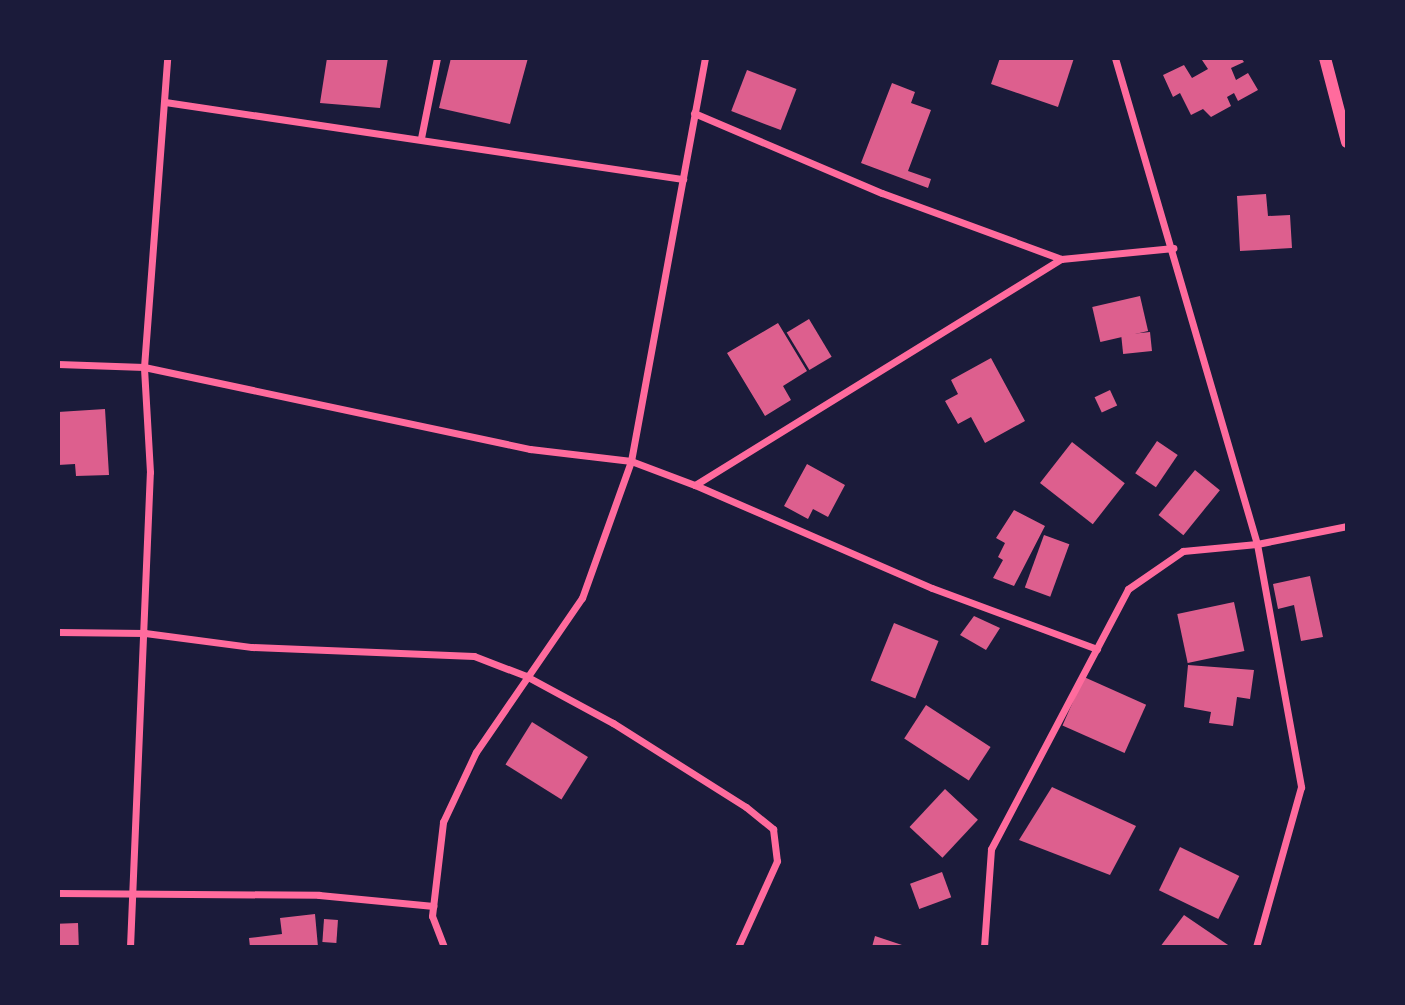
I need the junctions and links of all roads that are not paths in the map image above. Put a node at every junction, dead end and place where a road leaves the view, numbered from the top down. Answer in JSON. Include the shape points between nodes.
{"nodes":[{"id":1,"x":167,"y":58,"type":"edge"},
{"id":2,"x":437,"y":58,"type":"edge"},
{"id":3,"x":705,"y":58,"type":"edge"},
{"id":4,"x":1115,"y":58,"type":"edge"},
{"id":5,"x":1325,"y":58,"type":"edge"},
{"id":6,"x":165,"y":102,"type":"junction"},
{"id":7,"x":694,"y":113,"type":"junction"},
{"id":8,"x":421,"y":138,"type":"junction"},
{"id":9,"x":1347,"y":142,"type":"edge"},
{"id":10,"x":683,"y":179,"type":"junction"},
{"id":11,"x":1173,"y":248,"type":"junction"},
{"id":12,"x":1061,"y":259,"type":"junction"},
{"id":13,"x":58,"y":364,"type":"edge"},
{"id":14,"x":145,"y":367,"type":"junction"},
{"id":15,"x":631,"y":461,"type":"junction"},
{"id":16,"x":695,"y":485,"type":"junction"},
{"id":17,"x":1347,"y":526,"type":"edge"},
{"id":18,"x":1258,"y":544,"type":"junction"},
{"id":19,"x":58,"y":632,"type":"edge"},
{"id":20,"x":145,"y":633,"type":"junction"},
{"id":21,"x":1097,"y":649,"type":"junction"},
{"id":22,"x":526,"y":676,"type":"junction"},
{"id":23,"x":58,"y":893,"type":"edge"},
{"id":24,"x":133,"y":894,"type":"junction"},
{"id":25,"x":433,"y":906,"type":"junction"},
{"id":26,"x":130,"y":947,"type":"edge"},
{"id":27,"x":444,"y":947,"type":"edge"},
{"id":28,"x":738,"y":947,"type":"edge"},
{"id":29,"x":984,"y":947,"type":"edge"},
{"id":30,"x":1256,"y":947,"type":"edge"}],
"edges":[{"from":1,"to":6,"type":"street"},
{"from":2,"to":8,"type":"street"},
{"from":3,"to":7,"type":"street"},
{"from":4,"to":11,"type":"street"},
{"from":5,"to":9,"type":"street"},
{"from":6,"to":8,"type":"street"},
{"from":6,"to":14,"type":"street"},
{"from":7,"to":10,"type":"street"},
{"from":7,"to":12,"type":"street","via":[[882,193]]},
{"from":8,"to":10,"type":"street"},
{"from":10,"to":15,"type":"street"},
{"from":11,"to":12,"type":"street"},
{"from":11,"to":18,"type":"street"},
{"from":12,"to":16,"type":"street"},
{"from":13,"to":14,"type":"street"},
{"from":14,"to":15,"type":"street","via":[[530,449]]},
{"from":14,"to":20,"type":"street","via":[[150,472]]},
{"from":15,"to":16,"type":"street"},
{"from":15,"to":22,"type":"street","via":[[582,598]]},
{"from":16,"to":21,"type":"street","via":[[932,588]]},
{"from":17,"to":18,"type":"street"},
{"from":18,"to":21,"type":"street","via":[[1183,551],[1128,589]]},
{"from":18,"to":30,"type":"street","via":[[1301,788]]},
{"from":19,"to":20,"type":"street"},
{"from":20,"to":22,"type":"street","via":[[252,647],[474,656]]},
{"from":20,"to":24,"type":"street"},
{"from":21,"to":29,"type":"street","via":[[990,849]]},
{"from":22,"to":25,"type":"street","via":[[476,752],[443,822]]},
{"from":22,"to":28,"type":"street","via":[[623,730],[746,807],[773,830],[777,861]]},
{"from":23,"to":24,"type":"street"},
{"from":24,"to":25,"type":"street","via":[[319,895]]},
{"from":24,"to":26,"type":"street"},
{"from":25,"to":27,"type":"street","via":[[432,916]]}]}
